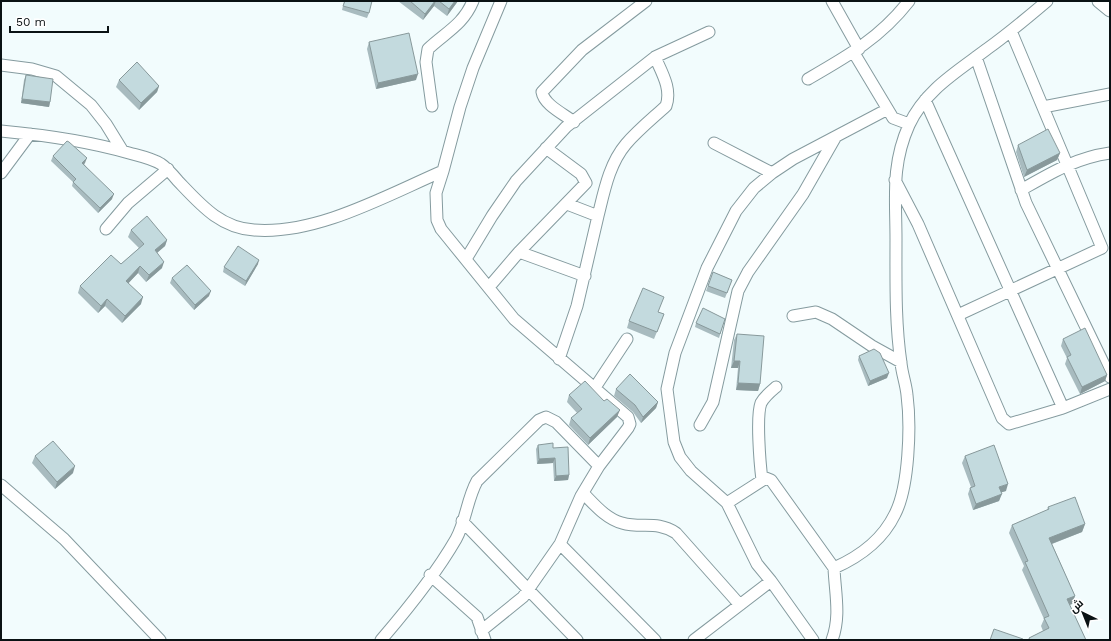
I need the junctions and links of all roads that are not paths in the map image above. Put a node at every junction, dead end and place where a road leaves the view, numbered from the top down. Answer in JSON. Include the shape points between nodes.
{"nodes":[{"id":1,"x":473,"y":1,"type":"edge"},
{"id":2,"x":501,"y":1,"type":"edge"},
{"id":3,"x":646,"y":1,"type":"edge"},
{"id":4,"x":832,"y":1,"type":"edge"},
{"id":5,"x":909,"y":1,"type":"edge"},
{"id":6,"x":1047,"y":1,"type":"edge"},
{"id":7,"x":1099,"y":1,"type":"edge"},
{"id":8,"x":1110,"y":10,"type":"edge"},
{"id":9,"x":1011,"y":31,"type":"junction"},
{"id":10,"x":709,"y":32,"type":"dead end"},
{"id":11,"x":856,"y":51,"type":"junction"},
{"id":12,"x":655,"y":57,"type":"junction"},
{"id":13,"x":976,"y":57,"type":"junction"},
{"id":14,"x":1,"y":65,"type":"edge"},
{"id":15,"x":808,"y":79,"type":"dead end"},
{"id":16,"x":1110,"y":94,"type":"edge"},
{"id":17,"x":925,"y":100,"type":"junction"},
{"id":18,"x":432,"y":106,"type":"dead end"},
{"id":19,"x":1042,"y":107,"type":"junction"},
{"id":20,"x":886,"y":110,"type":"junction"},
{"id":21,"x":574,"y":122,"type":"junction"},
{"id":22,"x":909,"y":124,"type":"junction"},
{"id":23,"x":1,"y":131,"type":"edge"},
{"id":24,"x":30,"y":134,"type":"junction"},
{"id":25,"x":835,"y":138,"type":"junction"},
{"id":26,"x":714,"y":143,"type":"dead end"},
{"id":27,"x":546,"y":148,"type":"junction"},
{"id":28,"x":122,"y":150,"type":"junction"},
{"id":29,"x":1110,"y":153,"type":"edge"},
{"id":30,"x":1067,"y":164,"type":"junction"},
{"id":31,"x":168,"y":170,"type":"junction"},
{"id":32,"x":443,"y":171,"type":"junction"},
{"id":33,"x":1,"y":173,"type":"edge"},
{"id":34,"x":772,"y":173,"type":"junction"},
{"id":35,"x":894,"y":178,"type":"junction"},
{"id":36,"x":1021,"y":190,"type":"junction"},
{"id":37,"x":567,"y":204,"type":"junction"},
{"id":38,"x":598,"y":216,"type":"junction"},
{"id":39,"x":106,"y":229,"type":"dead end"},
{"id":40,"x":519,"y":252,"type":"junction"},
{"id":41,"x":466,"y":259,"type":"junction"},
{"id":42,"x":1057,"y":270,"type":"junction"},
{"id":43,"x":585,"y":276,"type":"junction"},
{"id":44,"x":489,"y":287,"type":"junction"},
{"id":45,"x":1010,"y":292,"type":"junction"},
{"id":46,"x":958,"y":314,"type":"junction"},
{"id":47,"x":793,"y":316,"type":"dead end"},
{"id":48,"x":627,"y":339,"type":"dead end"},
{"id":49,"x":559,"y":359,"type":"junction"},
{"id":50,"x":901,"y":362,"type":"junction"},
{"id":51,"x":1110,"y":377,"type":"edge"},
{"id":52,"x":776,"y":387,"type":"dead end"},
{"id":53,"x":594,"y":389,"type":"junction"},
{"id":54,"x":1110,"y":389,"type":"edge"},
{"id":55,"x":1062,"y":408,"type":"junction"},
{"id":56,"x":700,"y":425,"type":"dead end"},
{"id":57,"x":599,"y":466,"type":"junction"},
{"id":58,"x":762,"y":480,"type":"junction"},
{"id":59,"x":1,"y":485,"type":"edge"},
{"id":60,"x":583,"y":493,"type":"junction"},
{"id":61,"x":727,"y":503,"type":"junction"},
{"id":62,"x":462,"y":521,"type":"junction"},
{"id":63,"x":560,"y":544,"type":"junction"},
{"id":64,"x":834,"y":568,"type":"junction"},
{"id":65,"x":430,"y":575,"type":"junction"},
{"id":66,"x":771,"y":581,"type":"junction"},
{"id":67,"x":529,"y":589,"type":"junction"},
{"id":68,"x":740,"y":605,"type":"junction"},
{"id":69,"x":483,"y":635,"type":"edge"},
{"id":70,"x":160,"y":640,"type":"edge"},
{"id":71,"x":381,"y":640,"type":"edge"},
{"id":72,"x":575,"y":640,"type":"edge"},
{"id":73,"x":655,"y":640,"type":"edge"},
{"id":74,"x":694,"y":640,"type":"edge"},
{"id":75,"x":813,"y":640,"type":"edge"},
{"id":76,"x":832,"y":640,"type":"edge"}],
"edges":[{"from":1,"to":18,"type":"street","via":[[467,15],[452,31],[428,49],[426,62]]},
{"from":2,"to":32,"type":"street","via":[[473,68]]},
{"from":3,"to":21,"type":"street","via":[[582,50],[542,92],[542,97],[547,102]]},
{"from":4,"to":11,"type":"street"},
{"from":5,"to":11,"type":"street","via":[[878,35]]},
{"from":6,"to":9,"type":"street"},
{"from":7,"to":8,"type":"street"},
{"from":9,"to":13,"type":"street"},
{"from":9,"to":19,"type":"street"},
{"from":10,"to":12,"type":"street"},
{"from":11,"to":15,"type":"street"},
{"from":11,"to":20,"type":"street"},
{"from":12,"to":21,"type":"street"},
{"from":12,"to":38,"type":"street","via":[[668,88],[666,106],[619,153],[610,173]]},
{"from":13,"to":17,"type":"street","via":[[941,83]]},
{"from":13,"to":36,"type":"street"},
{"from":14,"to":28,"type":"street","via":[[32,69],[56,76],[91,105]]},
{"from":16,"to":19,"type":"street"},
{"from":17,"to":22,"type":"street"},
{"from":17,"to":45,"type":"street"},
{"from":19,"to":30,"type":"street"},
{"from":20,"to":22,"type":"street","via":[[893,118]]},
{"from":20,"to":25,"type":"street"},
{"from":21,"to":27,"type":"street"},
{"from":22,"to":35,"type":"street"},
{"from":23,"to":24,"type":"street"},
{"from":24,"to":28,"type":"street"},
{"from":24,"to":33,"type":"street"},
{"from":25,"to":34,"type":"street","via":[[793,159]]},
{"from":25,"to":56,"type":"street","via":[[803,194],[748,272],[738,291],[713,402]]},
{"from":26,"to":34,"type":"street"},
{"from":27,"to":37,"type":"street","via":[[586,180],[583,188]]},
{"from":27,"to":41,"type":"street","via":[[516,181]]},
{"from":28,"to":31,"type":"street","via":[[147,158]]},
{"from":29,"to":30,"type":"street"},
{"from":30,"to":36,"type":"street"},
{"from":30,"to":42,"type":"street","via":[[1102,248]]},
{"from":31,"to":32,"type":"street","via":[[196,200],[221,221],[254,230],[290,229],[317,223],[355,210]]},
{"from":31,"to":39,"type":"street","via":[[134,198]]},
{"from":32,"to":41,"type":"street","via":[[436,193],[437,220],[441,229]]},
{"from":34,"to":61,"type":"street","via":[[754,188],[736,211],[707,268],[675,353],[668,389],[674,442],[680,457],[691,471]]},
{"from":35,"to":46,"type":"street","via":[[918,224]]},
{"from":35,"to":50,"type":"street","via":[[895,297]]},
{"from":36,"to":42,"type":"street"},
{"from":37,"to":38,"type":"street"},
{"from":37,"to":40,"type":"street"},
{"from":38,"to":43,"type":"street"},
{"from":40,"to":43,"type":"street"},
{"from":40,"to":44,"type":"street"},
{"from":41,"to":44,"type":"street"},
{"from":42,"to":45,"type":"street"},
{"from":42,"to":51,"type":"street"},
{"from":43,"to":49,"type":"street"},
{"from":44,"to":49,"type":"street","via":[[514,319]]},
{"from":45,"to":46,"type":"street"},
{"from":45,"to":55,"type":"street"},
{"from":46,"to":55,"type":"street","via":[[1004,422],[1009,424]]},
{"from":47,"to":50,"type":"street","via":[[816,312],[832,319]]},
{"from":48,"to":53,"type":"street"},
{"from":49,"to":53,"type":"street"},
{"from":50,"to":64,"type":"street","via":[[907,396],[908,438],[904,483],[898,508],[895,516],[874,542],[855,559]]},
{"from":52,"to":58,"type":"street","via":[[766,395],[760,405]]},
{"from":53,"to":57,"type":"street","via":[[630,421],[628,428]]},
{"from":54,"to":55,"type":"street"},
{"from":57,"to":60,"type":"street"},
{"from":57,"to":62,"type":"street","via":[[556,422],[546,417],[539,420],[477,481],[470,493]]},
{"from":58,"to":61,"type":"street"},
{"from":58,"to":64,"type":"street","via":[[771,480]]},
{"from":59,"to":70,"type":"street","via":[[64,539]]},
{"from":60,"to":63,"type":"street"},
{"from":60,"to":68,"type":"street","via":[[609,518],[620,523],[657,525],[667,527],[676,533]]},
{"from":61,"to":66,"type":"street","via":[[757,564]]},
{"from":62,"to":65,"type":"street","via":[[456,538]]},
{"from":62,"to":67,"type":"street"},
{"from":63,"to":67,"type":"street"},
{"from":63,"to":73,"type":"street"},
{"from":64,"to":76,"type":"street","via":[[837,627]]},
{"from":65,"to":69,"type":"street","via":[[477,617]]},
{"from":65,"to":71,"type":"street"},
{"from":66,"to":68,"type":"street"},
{"from":66,"to":75,"type":"street"},
{"from":67,"to":69,"type":"street"},
{"from":67,"to":72,"type":"street"},
{"from":68,"to":74,"type":"street"}]}
